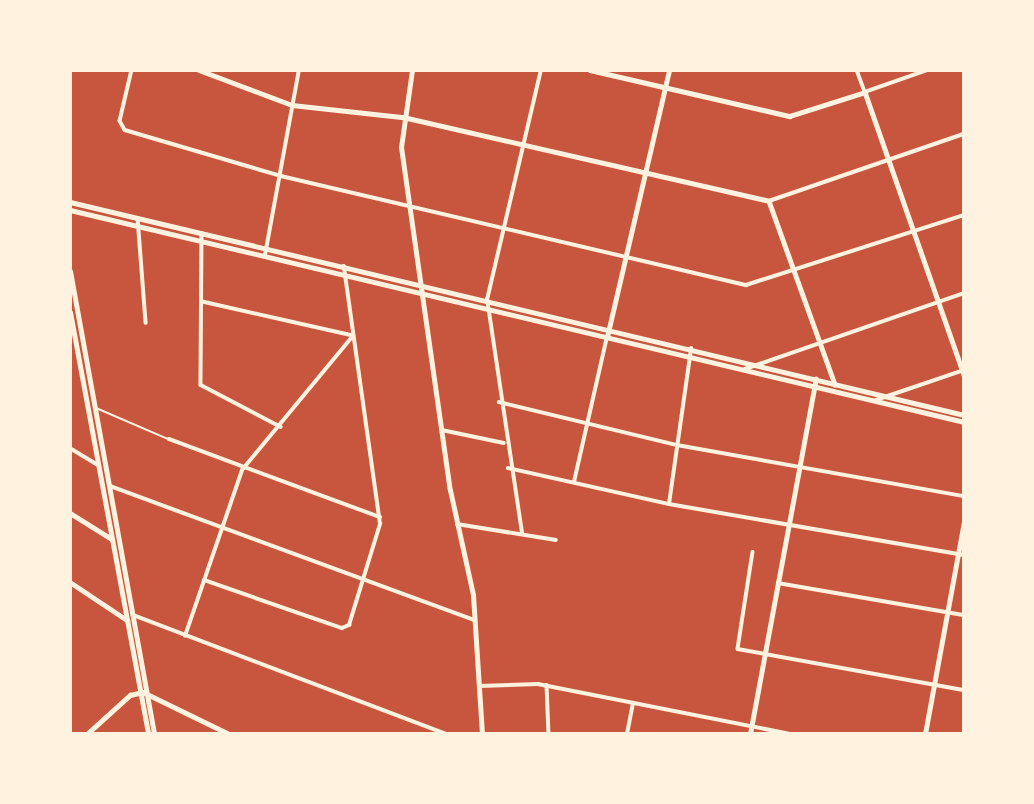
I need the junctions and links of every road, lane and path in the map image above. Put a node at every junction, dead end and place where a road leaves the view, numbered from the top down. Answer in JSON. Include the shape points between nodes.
{"nodes":[{"id":1,"x":132,"y":70,"type":"edge"},
{"id":2,"x":199,"y":70,"type":"edge"},
{"id":3,"x":299,"y":70,"type":"edge"},
{"id":4,"x":412,"y":70,"type":"edge"},
{"id":5,"x":541,"y":70,"type":"edge"},
{"id":6,"x":590,"y":70,"type":"edge"},
{"id":7,"x":669,"y":70,"type":"edge"},
{"id":8,"x":857,"y":70,"type":"edge"},
{"id":9,"x":927,"y":70,"type":"edge"},
{"id":10,"x":665,"y":87,"type":"junction"},
{"id":11,"x":865,"y":92,"type":"junction"},
{"id":12,"x":292,"y":105,"type":"junction"},
{"id":13,"x":403,"y":117,"type":"junction"},
{"id":14,"x":964,"y":134,"type":"edge"},
{"id":15,"x":523,"y":145,"type":"junction"},
{"id":16,"x":889,"y":160,"type":"junction"},
{"id":17,"x":645,"y":174,"type":"junction"},
{"id":18,"x":281,"y":176,"type":"junction"},
{"id":19,"x":769,"y":201,"type":"junction"},
{"id":20,"x":70,"y":202,"type":"edge"},
{"id":21,"x":407,"y":205,"type":"junction"},
{"id":22,"x":70,"y":210,"type":"edge"},
{"id":23,"x":964,"y":215,"type":"edge"},
{"id":24,"x":138,"y":218,"type":"junction"},
{"id":25,"x":139,"y":226,"type":"junction"},
{"id":26,"x":503,"y":228,"type":"junction"},
{"id":27,"x":914,"y":232,"type":"junction"},
{"id":28,"x":202,"y":233,"type":"junction"},
{"id":29,"x":202,"y":241,"type":"junction"},
{"id":30,"x":265,"y":251,"type":"junction"},
{"id":31,"x":625,"y":257,"type":"junction"},
{"id":32,"x":344,"y":266,"type":"junction"},
{"id":33,"x":70,"y":271,"type":"edge"},
{"id":34,"x":795,"y":273,"type":"junction"},
{"id":35,"x":345,"y":275,"type":"junction"},
{"id":36,"x":420,"y":284,"type":"junction"},
{"id":37,"x":421,"y":291,"type":"junction"},
{"id":38,"x":964,"y":293,"type":"edge"},
{"id":39,"x":487,"y":300,"type":"junction"},
{"id":40,"x":202,"y":302,"type":"junction"},
{"id":41,"x":938,"y":302,"type":"junction"},
{"id":42,"x":486,"y":308,"type":"junction"},
{"id":43,"x":70,"y":312,"type":"edge"},
{"id":44,"x":146,"y":323,"type":"dead end"},
{"id":45,"x":608,"y":329,"type":"junction"},
{"id":46,"x":353,"y":336,"type":"junction"},
{"id":47,"x":607,"y":337,"type":"junction"},
{"id":48,"x":820,"y":342,"type":"junction"},
{"id":49,"x":691,"y":349,"type":"junction"},
{"id":50,"x":690,"y":357,"type":"junction"},
{"id":51,"x":756,"y":365,"type":"junction"},
{"id":52,"x":744,"y":370,"type":"junction"},
{"id":53,"x":963,"y":372,"type":"edge"},
{"id":54,"x":816,"y":379,"type":"junction"},
{"id":55,"x":835,"y":384,"type":"junction"},
{"id":56,"x":814,"y":387,"type":"junction"},
{"id":57,"x":838,"y":392,"type":"junction"},
{"id":58,"x":886,"y":397,"type":"junction"},
{"id":59,"x":874,"y":401,"type":"junction"},
{"id":60,"x":499,"y":402,"type":"junction"},
{"id":61,"x":96,"y":408,"type":"junction"},
{"id":62,"x":964,"y":415,"type":"edge"},
{"id":63,"x":587,"y":422,"type":"junction"},
{"id":64,"x":964,"y":422,"type":"edge"},
{"id":65,"x":282,"y":427,"type":"junction"},
{"id":66,"x":442,"y":430,"type":"junction"},
{"id":67,"x":169,"y":439,"type":"joint"},
{"id":68,"x":504,"y":443,"type":"junction"},
{"id":69,"x":677,"y":445,"type":"junction"},
{"id":70,"x":70,"y":448,"type":"edge"},
{"id":71,"x":97,"y":464,"type":"junction"},
{"id":72,"x":508,"y":468,"type":"junction"},
{"id":73,"x":799,"y":468,"type":"junction"},
{"id":74,"x":242,"y":470,"type":"junction"},
{"id":75,"x":573,"y":482,"type":"junction"},
{"id":76,"x":110,"y":486,"type":"junction"},
{"id":77,"x":964,"y":496,"type":"edge"},
{"id":78,"x":669,"y":504,"type":"junction"},
{"id":79,"x":70,"y":513,"type":"edge"},
{"id":80,"x":380,"y":517,"type":"junction"},
{"id":81,"x":964,"y":522,"type":"edge"},
{"id":82,"x":457,"y":524,"type":"junction"},
{"id":83,"x":789,"y":525,"type":"junction"},
{"id":84,"x":219,"y":529,"type":"junction"},
{"id":85,"x":522,"y":533,"type":"junction"},
{"id":86,"x":112,"y":539,"type":"junction"},
{"id":87,"x":556,"y":540,"type":"dead end"},
{"id":88,"x":753,"y":552,"type":"dead end"},
{"id":89,"x":961,"y":555,"type":"edge"},
{"id":90,"x":204,"y":580,"type":"junction"},
{"id":91,"x":364,"y":581,"type":"junction"},
{"id":92,"x":70,"y":582,"type":"edge"},
{"id":93,"x":778,"y":583,"type":"junction"},
{"id":94,"x":948,"y":611,"type":"junction"},
{"id":95,"x":132,"y":615,"type":"junction"},
{"id":96,"x":964,"y":615,"type":"edge"},
{"id":97,"x":127,"y":620,"type":"junction"},
{"id":98,"x":475,"y":620,"type":"junction"},
{"id":99,"x":185,"y":636,"type":"junction"},
{"id":100,"x":765,"y":654,"type":"junction"},
{"id":101,"x":934,"y":684,"type":"junction"},
{"id":102,"x":547,"y":685,"type":"junction"},
{"id":103,"x":479,"y":686,"type":"junction"},
{"id":104,"x":964,"y":690,"type":"edge"},
{"id":105,"x":144,"y":692,"type":"junction"},
{"id":106,"x":633,"y":704,"type":"junction"},
{"id":107,"x":751,"y":727,"type":"junction"},
{"id":108,"x":87,"y":734,"type":"edge"},
{"id":109,"x":148,"y":734,"type":"edge"},
{"id":110,"x":154,"y":734,"type":"edge"},
{"id":111,"x":229,"y":734,"type":"edge"},
{"id":112,"x":447,"y":734,"type":"edge"},
{"id":113,"x":482,"y":734,"type":"edge"},
{"id":114,"x":549,"y":734,"type":"edge"},
{"id":115,"x":627,"y":734,"type":"edge"},
{"id":116,"x":750,"y":734,"type":"edge"},
{"id":117,"x":790,"y":734,"type":"edge"},
{"id":118,"x":925,"y":734,"type":"edge"}],
"edges":[{"from":1,"to":18,"type":"street","via":[[121,127]]},
{"from":2,"to":12,"type":"street"},
{"from":3,"to":12,"type":"street"},
{"from":4,"to":13,"type":"main road"},
{"from":5,"to":15,"type":"street"},
{"from":6,"to":10,"type":"street"},
{"from":7,"to":10,"type":"street"},
{"from":8,"to":11,"type":"street"},
{"from":9,"to":11,"type":"street"},
{"from":10,"to":11,"type":"street","via":[[797,116]]},
{"from":10,"to":17,"type":"street"},
{"from":11,"to":16,"type":"street"},
{"from":12,"to":13,"type":"street"},
{"from":12,"to":18,"type":"street"},
{"from":13,"to":15,"type":"street"},
{"from":13,"to":21,"type":"main road"},
{"from":14,"to":16,"type":"street"},
{"from":15,"to":17,"type":"street"},
{"from":15,"to":26,"type":"street"},
{"from":16,"to":19,"type":"street"},
{"from":16,"to":27,"type":"street"},
{"from":17,"to":19,"type":"street"},
{"from":17,"to":31,"type":"street"},
{"from":18,"to":21,"type":"street"},
{"from":18,"to":30,"type":"street"},
{"from":19,"to":34,"type":"street"},
{"from":20,"to":24,"type":"main road"},
{"from":21,"to":26,"type":"street"},
{"from":21,"to":36,"type":"main road"},
{"from":22,"to":25,"type":"main road"},
{"from":23,"to":27,"type":"street"},
{"from":24,"to":25,"type":"street"},
{"from":24,"to":28,"type":"main road"},
{"from":25,"to":29,"type":"main road"},
{"from":25,"to":44,"type":"street"},
{"from":26,"to":31,"type":"street"},
{"from":26,"to":39,"type":"street"},
{"from":27,"to":34,"type":"street"},
{"from":27,"to":41,"type":"street"},
{"from":28,"to":29,"type":"street"},
{"from":28,"to":30,"type":"main road"},
{"from":29,"to":30,"type":"main road"},
{"from":29,"to":40,"type":"street"},
{"from":30,"to":32,"type":"main road"},
{"from":30,"to":35,"type":"main road"},
{"from":31,"to":34,"type":"street","via":[[751,286]]},
{"from":31,"to":45,"type":"street"},
{"from":32,"to":35,"type":"street"},
{"from":32,"to":36,"type":"main road"},
{"from":33,"to":61,"type":"main road"},
{"from":34,"to":48,"type":"street"},
{"from":35,"to":37,"type":"main road"},
{"from":35,"to":46,"type":"street"},
{"from":36,"to":37,"type":"main road"},
{"from":36,"to":39,"type":"main road"},
{"from":37,"to":42,"type":"main road"},
{"from":37,"to":66,"type":"main road"},
{"from":38,"to":41,"type":"street"},
{"from":39,"to":42,"type":"street"},
{"from":39,"to":45,"type":"main road"},
{"from":40,"to":46,"type":"street"},
{"from":40,"to":65,"type":"street","via":[[200,381],[207,391]]},
{"from":41,"to":48,"type":"street"},
{"from":41,"to":53,"type":"street"},
{"from":42,"to":47,"type":"main road"},
{"from":42,"to":60,"type":"street"},
{"from":43,"to":71,"type":"main road"},
{"from":45,"to":47,"type":"street"},
{"from":45,"to":49,"type":"main road"},
{"from":46,"to":65,"type":"street"},
{"from":46,"to":80,"type":"street"},
{"from":47,"to":50,"type":"main road"},
{"from":47,"to":63,"type":"street"},
{"from":48,"to":51,"type":"street"},
{"from":48,"to":55,"type":"street"},
{"from":49,"to":50,"type":"street"},
{"from":49,"to":51,"type":"main road"},
{"from":50,"to":52,"type":"main road"},
{"from":50,"to":69,"type":"street"},
{"from":51,"to":52,"type":"street"},
{"from":51,"to":54,"type":"main road"},
{"from":52,"to":56,"type":"main road"},
{"from":53,"to":58,"type":"street"},
{"from":54,"to":55,"type":"main road"},
{"from":54,"to":56,"type":"street"},
{"from":55,"to":57,"type":"street"},
{"from":55,"to":58,"type":"main road"},
{"from":56,"to":57,"type":"main road"},
{"from":56,"to":73,"type":"street"},
{"from":57,"to":59,"type":"main road"},
{"from":58,"to":59,"type":"street"},
{"from":58,"to":62,"type":"main road"},
{"from":59,"to":64,"type":"main road"},
{"from":60,"to":63,"type":"street"},
{"from":60,"to":68,"type":"street"},
{"from":61,"to":67,"type":"lane"},
{"from":61,"to":76,"type":"main road"},
{"from":63,"to":69,"type":"street"},
{"from":63,"to":75,"type":"street"},
{"from":65,"to":74,"type":"street"},
{"from":66,"to":68,"type":"street"},
{"from":66,"to":82,"type":"main road"},
{"from":67,"to":74,"type":"street"},
{"from":68,"to":72,"type":"street"},
{"from":69,"to":73,"type":"street"},
{"from":69,"to":78,"type":"street"},
{"from":70,"to":71,"type":"street"},
{"from":71,"to":86,"type":"main road"},
{"from":72,"to":75,"type":"street"},
{"from":72,"to":85,"type":"street"},
{"from":73,"to":77,"type":"street"},
{"from":73,"to":83,"type":"street"},
{"from":74,"to":80,"type":"street"},
{"from":74,"to":84,"type":"street"},
{"from":75,"to":78,"type":"street"},
{"from":76,"to":84,"type":"street"},
{"from":76,"to":95,"type":"main road"},
{"from":78,"to":83,"type":"street"},
{"from":79,"to":86,"type":"street"},
{"from":80,"to":91,"type":"street"},
{"from":81,"to":89,"type":"street"},
{"from":82,"to":85,"type":"street"},
{"from":82,"to":98,"type":"main road"},
{"from":83,"to":89,"type":"street"},
{"from":83,"to":93,"type":"street"},
{"from":84,"to":90,"type":"street"},
{"from":84,"to":91,"type":"street"},
{"from":85,"to":87,"type":"street"},
{"from":86,"to":97,"type":"main road"},
{"from":88,"to":100,"type":"street","via":[[735,645]]},
{"from":89,"to":94,"type":"street"},
{"from":90,"to":91,"type":"street","via":[[346,628]]},
{"from":90,"to":99,"type":"street"},
{"from":91,"to":98,"type":"street"},
{"from":92,"to":97,"type":"street"},
{"from":93,"to":94,"type":"street"},
{"from":93,"to":100,"type":"street"},
{"from":94,"to":96,"type":"street"},
{"from":94,"to":101,"type":"street"},
{"from":95,"to":99,"type":"street"},
{"from":95,"to":105,"type":"main road"},
{"from":97,"to":105,"type":"main road"},
{"from":98,"to":103,"type":"main road"},
{"from":99,"to":112,"type":"street"},
{"from":100,"to":101,"type":"street"},
{"from":100,"to":107,"type":"street"},
{"from":101,"to":104,"type":"street"},
{"from":101,"to":118,"type":"street"},
{"from":102,"to":103,"type":"street"},
{"from":102,"to":106,"type":"street"},
{"from":102,"to":114,"type":"street"},
{"from":103,"to":113,"type":"main road"},
{"from":105,"to":108,"type":"street"},
{"from":105,"to":109,"type":"main road"},
{"from":105,"to":110,"type":"main road"},
{"from":105,"to":111,"type":"street"},
{"from":106,"to":107,"type":"street"},
{"from":106,"to":115,"type":"street"},
{"from":107,"to":116,"type":"street"},
{"from":107,"to":117,"type":"street"}]}
